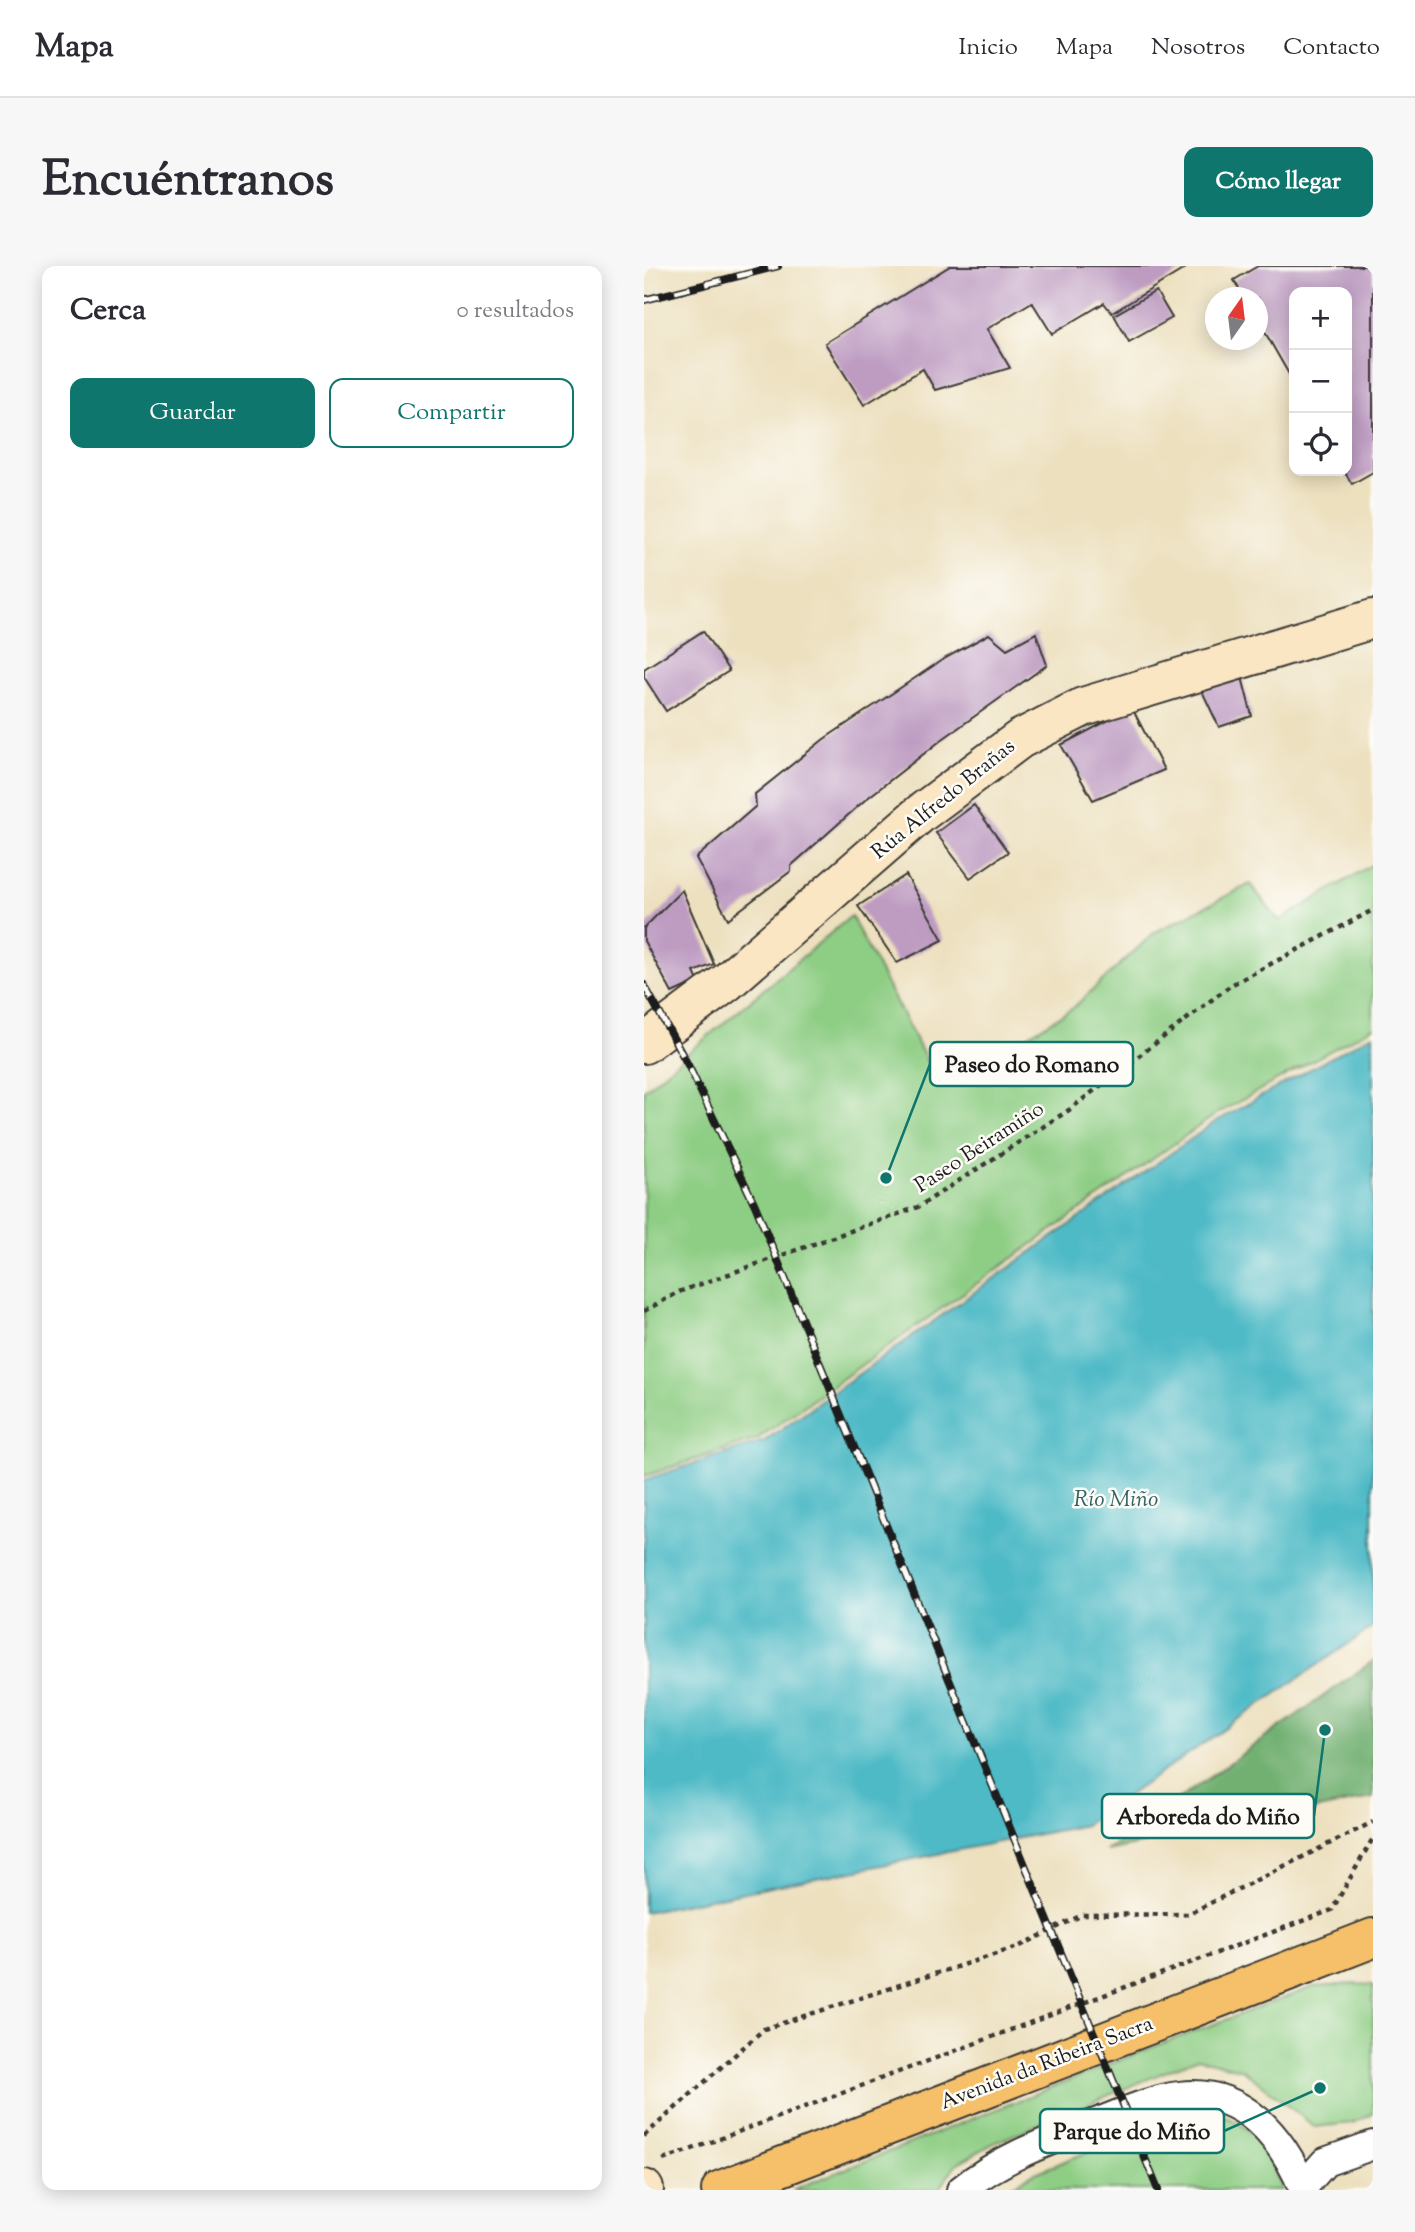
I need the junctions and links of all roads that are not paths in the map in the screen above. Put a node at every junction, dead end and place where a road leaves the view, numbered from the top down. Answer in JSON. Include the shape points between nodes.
{"nodes":[{"id":1,"x":1373,"y":619,"type":"edge"},
{"id":2,"x":644,"y":1044,"type":"edge"},
{"id":3,"x":1373,"y":1938,"type":"edge"},
{"id":4,"x":1373,"y":2145,"type":"edge"},
{"id":5,"x":1303,"y":2189,"type":"edge"},
{"id":6,"x":720,"y":2190,"type":"edge"},
{"id":7,"x":961,"y":2190,"type":"edge"}],
"edges":[{"from":1,"to":2,"type":"street","name":"Rúa Alfredo Brañas","via":[[1120,694],[1030,733],[921,813],[727,982]]},
{"from":3,"to":6,"type":"highway","name":"Avenida da Ribeira Sacra"},
{"from":4,"to":5,"type":"street","via":[[1325,2162]]},
{"from":5,"to":7,"type":"street","via":[[1280,2142],[1262,2122],[1238,2105],[1209,2096],[1181,2095],[1035,2146],[984,2171]]}]}
